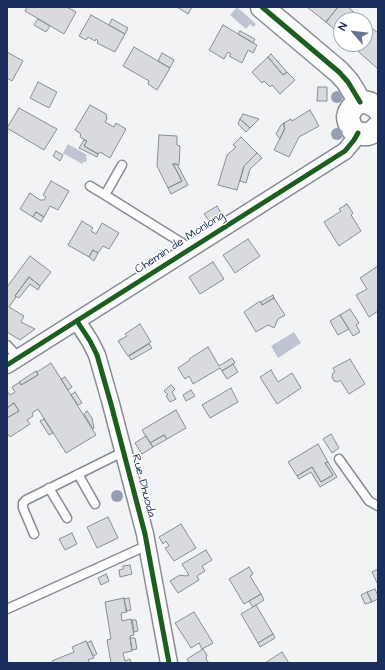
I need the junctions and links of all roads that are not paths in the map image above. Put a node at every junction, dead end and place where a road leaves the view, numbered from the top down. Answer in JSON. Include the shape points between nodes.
{"nodes":[{"id":1,"x":262,"y":7,"type":"edge"},
{"id":2,"x":369,"y":106,"type":"edge"},
{"id":3,"x":368,"y":130,"type":"edge"},
{"id":4,"x":122,"y":165,"type":"dead end"},
{"id":5,"x":90,"y":186,"type":"dead end"},
{"id":6,"x":104,"y":195,"type":"junction"},
{"id":7,"x":190,"y":248,"type":"junction"},
{"id":8,"x":77,"y":321,"type":"junction"},
{"id":9,"x":7,"y":345,"type":"edge"},
{"id":10,"x":13,"y":361,"type":"edge"},
{"id":11,"x":123,"y":452,"type":"junction"},
{"id":12,"x":339,"y":459,"type":"dead end"},
{"id":13,"x":78,"y":474,"type":"junction"},
{"id":14,"x":49,"y":488,"type":"junction"},
{"id":15,"x":94,"y":504,"type":"dead end"},
{"id":16,"x":378,"y":506,"type":"edge"},
{"id":17,"x":67,"y":518,"type":"dead end"},
{"id":18,"x":34,"y":534,"type":"dead end"},
{"id":19,"x":148,"y":545,"type":"junction"},
{"id":20,"x":7,"y":609,"type":"edge"},
{"id":21,"x":169,"y":663,"type":"edge"}],
"edges":[{"from":1,"to":2,"type":"street","via":[[339,72]]},
{"from":2,"to":3,"type":"street","via":[[355,105],[348,117],[354,131]]},
{"from":3,"to":7,"type":"street","name":"Chemin de Monlong","via":[[354,140],[345,151]]},
{"from":4,"to":6,"type":"lane"},
{"from":5,"to":6,"type":"lane","name":"Chemin de Monlong"},
{"from":6,"to":7,"type":"lane","name":"Chemin de Monlong"},
{"from":7,"to":8,"type":"street","name":"Chemin de Monlong"},
{"from":8,"to":10,"type":"street","name":"Chemin de Monlong"},
{"from":8,"to":11,"type":"street","name":"Rue Dhuoda","via":[[97,355]]},
{"from":9,"to":10,"type":"lane","name":"Chemin de Monlong"},
{"from":11,"to":13,"type":"lane"},
{"from":11,"to":19,"type":"street","name":"Rue Dhuoda"},
{"from":12,"to":16,"type":"lane","via":[[369,501]]},
{"from":13,"to":14,"type":"lane"},
{"from":13,"to":15,"type":"lane"},
{"from":14,"to":17,"type":"lane"},
{"from":14,"to":18,"type":"lane","via":[[23,504]]},
{"from":19,"to":20,"type":"lane"},
{"from":19,"to":21,"type":"street","name":"Rue Dhuoda"}]}
